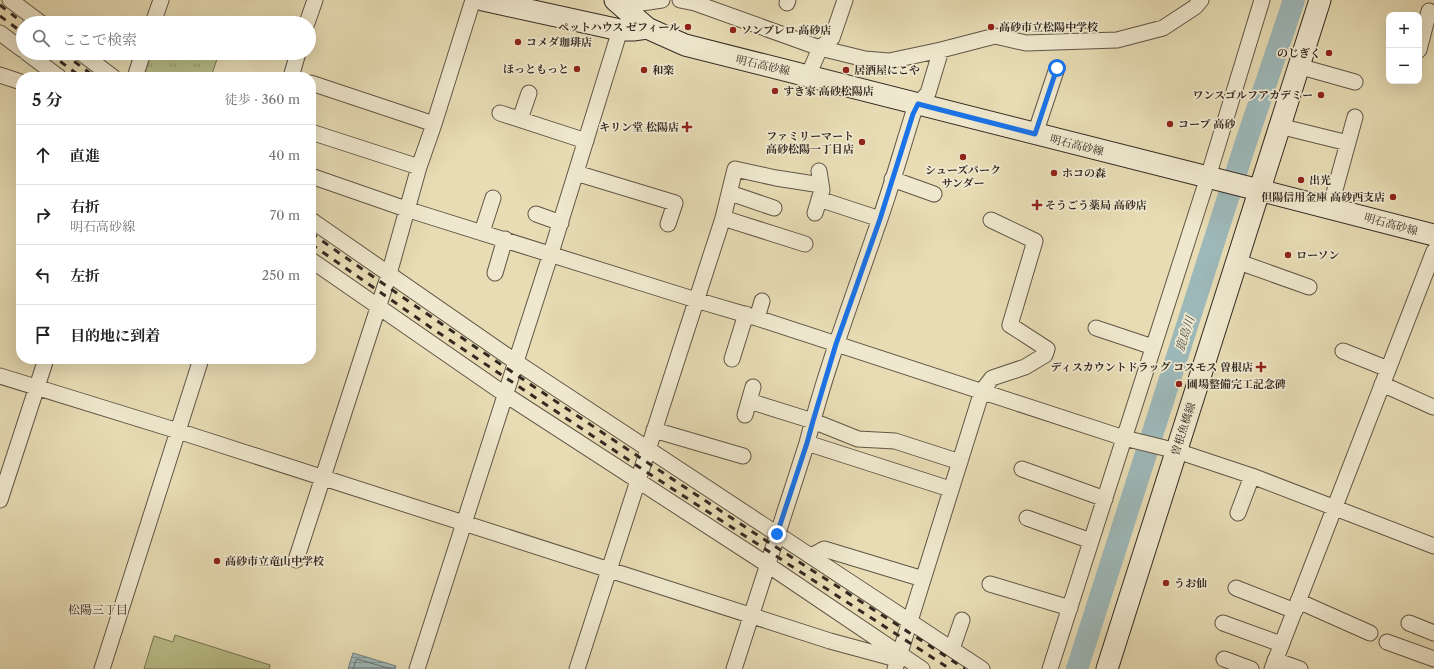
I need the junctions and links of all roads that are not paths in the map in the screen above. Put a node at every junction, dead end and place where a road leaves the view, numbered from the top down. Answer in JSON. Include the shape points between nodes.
{"nodes":[{"id":1,"x":10,"y":0,"type":"edge"},
{"id":2,"x":161,"y":0,"type":"edge"},
{"id":3,"x":314,"y":0,"type":"edge"},
{"id":4,"x":473,"y":0,"type":"edge"},
{"id":5,"x":483,"y":0,"type":"edge"},
{"id":6,"x":662,"y":0,"type":"edge"},
{"id":7,"x":680,"y":0,"type":"edge"},
{"id":8,"x":845,"y":0,"type":"edge"},
{"id":9,"x":1201,"y":0,"type":"edge"},
{"id":10,"x":1262,"y":0,"type":"edge"},
{"id":11,"x":1320,"y":0,"type":"edge"},
{"id":12,"x":618,"y":3,"type":"edge"},
{"id":13,"x":1429,"y":11,"type":"dead end"},
{"id":14,"x":32,"y":16,"type":"edge"},
{"id":15,"x":155,"y":16,"type":"edge"},
{"id":16,"x":309,"y":16,"type":"edge"},
{"id":17,"x":647,"y":28,"type":"junction"},
{"id":18,"x":620,"y":30,"type":"junction"},
{"id":19,"x":1429,"y":32,"type":"edge"},
{"id":20,"x":0,"y":33,"type":"edge"},
{"id":21,"x":16,"y":45,"type":"edge"},
{"id":22,"x":820,"y":48,"type":"junction"},
{"id":23,"x":1420,"y":48,"type":"edge"},
{"id":24,"x":941,"y":50,"type":"junction"},
{"id":25,"x":36,"y":60,"type":"edge"},
{"id":26,"x":90,"y":60,"type":"edge"},
{"id":27,"x":141,"y":60,"type":"edge"},
{"id":28,"x":296,"y":60,"type":"edge"},
{"id":29,"x":1298,"y":66,"type":"junction"},
{"id":30,"x":1057,"y":68,"type":"dead end"},
{"id":31,"x":52,"y":72,"type":"edge"},
{"id":32,"x":106,"y":72,"type":"edge"},
{"id":33,"x":137,"y":72,"type":"edge"},
{"id":34,"x":293,"y":72,"type":"edge"},
{"id":35,"x":0,"y":75,"type":"edge"},
{"id":36,"x":808,"y":76,"type":"junction"},
{"id":37,"x":16,"y":80,"type":"edge"},
{"id":38,"x":1355,"y":82,"type":"dead end"},
{"id":39,"x":316,"y":85,"type":"edge"},
{"id":40,"x":528,"y":93,"type":"dead end"},
{"id":41,"x":918,"y":104,"type":"junction"},
{"id":42,"x":500,"y":113,"type":"dead end"},
{"id":43,"x":1355,"y":117,"type":"dead end"},
{"id":44,"x":520,"y":119,"type":"junction"},
{"id":45,"x":434,"y":124,"type":"junction"},
{"id":46,"x":1280,"y":126,"type":"junction"},
{"id":47,"x":316,"y":134,"type":"edge"},
{"id":48,"x":1035,"y":134,"type":"junction"},
{"id":49,"x":586,"y":141,"type":"junction"},
{"id":50,"x":1348,"y":142,"type":"junction"},
{"id":51,"x":419,"y":168,"type":"junction"},
{"id":52,"x":576,"y":173,"type":"junction"},
{"id":53,"x":316,"y":178,"type":"edge"},
{"id":54,"x":892,"y":179,"type":"junction"},
{"id":55,"x":1214,"y":179,"type":"junction"},
{"id":56,"x":1252,"y":188,"type":"junction"},
{"id":57,"x":730,"y":193,"type":"junction"},
{"id":58,"x":934,"y":194,"type":"dead end"},
{"id":59,"x":493,"y":198,"type":"dead end"},
{"id":60,"x":774,"y":208,"type":"dead end"},
{"id":61,"x":1330,"y":208,"type":"junction"},
{"id":62,"x":406,"y":209,"type":"junction"},
{"id":63,"x":536,"y":214,"type":"dead end"},
{"id":64,"x":723,"y":218,"type":"junction"},
{"id":65,"x":880,"y":219,"type":"junction"},
{"id":66,"x":991,"y":220,"type":"dead end"},
{"id":67,"x":316,"y":223,"type":"edge"},
{"id":68,"x":561,"y":223,"type":"junction"},
{"id":69,"x":668,"y":224,"type":"dead end"},
{"id":70,"x":482,"y":232,"type":"junction"},
{"id":71,"x":1434,"y":235,"type":"edge"},
{"id":72,"x":505,"y":239,"type":"junction"},
{"id":73,"x":805,"y":244,"type":"dead end"},
{"id":74,"x":1434,"y":251,"type":"edge"},
{"id":75,"x":551,"y":253,"type":"junction"},
{"id":76,"x":1236,"y":261,"type":"junction"},
{"id":77,"x":316,"y":263,"type":"edge"},
{"id":78,"x":495,"y":273,"type":"dead end"},
{"id":79,"x":389,"y":274,"type":"junction"},
{"id":80,"x":1309,"y":287,"type":"dead end"},
{"id":81,"x":696,"y":300,"type":"junction"},
{"id":82,"x":762,"y":301,"type":"dead end"},
{"id":83,"x":378,"y":306,"type":"junction"},
{"id":84,"x":752,"y":316,"type":"junction"},
{"id":85,"x":1096,"y":328,"type":"dead end"},
{"id":86,"x":836,"y":344,"type":"junction"},
{"id":87,"x":1153,"y":347,"type":"junction"},
{"id":88,"x":1343,"y":351,"type":"dead end"},
{"id":89,"x":732,"y":359,"type":"dead end"},
{"id":90,"x":516,"y":362,"type":"junction"},
{"id":91,"x":44,"y":364,"type":"edge"},
{"id":92,"x":199,"y":364,"type":"edge"},
{"id":93,"x":1388,"y":369,"type":"junction"},
{"id":94,"x":0,"y":376,"type":"edge"},
{"id":95,"x":1382,"y":384,"type":"junction"},
{"id":96,"x":36,"y":388,"type":"junction"},
{"id":97,"x":982,"y":391,"type":"junction"},
{"id":98,"x":506,"y":395,"type":"junction"},
{"id":99,"x":1433,"y":407,"type":"dead end"},
{"id":100,"x":745,"y":415,"type":"dead end"},
{"id":101,"x":813,"y":421,"type":"junction"},
{"id":102,"x":654,"y":430,"type":"junction"},
{"id":103,"x":178,"y":431,"type":"junction"},
{"id":104,"x":1124,"y":438,"type":"junction"},
{"id":105,"x":807,"y":443,"type":"junction"},
{"id":106,"x":648,"y":448,"type":"junction"},
{"id":107,"x":1177,"y":451,"type":"junction"},
{"id":108,"x":743,"y":456,"type":"dead end"},
{"id":109,"x":960,"y":462,"type":"junction"},
{"id":110,"x":1022,"y":469,"type":"dead end"},
{"id":111,"x":1252,"y":476,"type":"junction"},
{"id":112,"x":322,"y":478,"type":"junction"},
{"id":113,"x":637,"y":480,"type":"junction"},
{"id":114,"x":950,"y":489,"type":"junction"},
{"id":115,"x":1105,"y":499,"type":"junction"},
{"id":116,"x":0,"y":500,"type":"edge"},
{"id":117,"x":1335,"y":509,"type":"junction"},
{"id":118,"x":1238,"y":513,"type":"dead end"},
{"id":119,"x":1027,"y":518,"type":"dead end"},
{"id":120,"x":464,"y":524,"type":"junction"},
{"id":121,"x":777,"y":534,"type":"junction"},
{"id":122,"x":1091,"y":541,"type":"junction"},
{"id":123,"x":1434,"y":546,"type":"edge"},
{"id":124,"x":811,"y":556,"type":"junction"},
{"id":125,"x":296,"y":560,"type":"dead end"},
{"id":126,"x":768,"y":565,"type":"junction"},
{"id":127,"x":608,"y":571,"type":"junction"},
{"id":128,"x":923,"y":579,"type":"junction"},
{"id":129,"x":990,"y":584,"type":"dead end"},
{"id":130,"x":1236,"y":588,"type":"dead end"},
{"id":131,"x":1296,"y":606,"type":"junction"},
{"id":132,"x":1070,"y":608,"type":"junction"},
{"id":133,"x":751,"y":615,"type":"junction"},
{"id":134,"x":962,"y":620,"type":"dead end"},
{"id":135,"x":910,"y":621,"type":"junction"},
{"id":136,"x":1223,"y":623,"type":"dead end"},
{"id":137,"x":1409,"y":623,"type":"dead end"},
{"id":138,"x":1370,"y":633,"type":"dead end"},
{"id":139,"x":1434,"y":633,"type":"edge"},
{"id":140,"x":1387,"y":642,"type":"dead end"},
{"id":141,"x":1281,"y":644,"type":"junction"},
{"id":142,"x":952,"y":649,"type":"junction"},
{"id":143,"x":900,"y":654,"type":"junction"},
{"id":144,"x":1224,"y":659,"type":"dead end"},
{"id":145,"x":1434,"y":659,"type":"edge"},
{"id":146,"x":1274,"y":664,"type":"edge"},
{"id":147,"x":102,"y":669,"type":"edge"},
{"id":148,"x":417,"y":669,"type":"edge"},
{"id":149,"x":577,"y":669,"type":"edge"},
{"id":150,"x":734,"y":669,"type":"edge"},
{"id":151,"x":895,"y":669,"type":"edge"},
{"id":152,"x":922,"y":669,"type":"edge"},
{"id":153,"x":982,"y":669,"type":"edge"},
{"id":154,"x":1050,"y":669,"type":"edge"},
{"id":155,"x":1107,"y":669,"type":"edge"},
{"id":156,"x":1251,"y":669,"type":"edge"},
{"id":157,"x":1300,"y":669,"type":"edge"}],
"edges":[{"from":1,"to":14,"type":"street"},
{"from":2,"to":15,"type":"street"},
{"from":3,"to":16,"type":"street"},
{"from":4,"to":45,"type":"street"},
{"from":5,"to":18,"type":"main road"},
{"from":6,"to":12,"type":"street"},
{"from":7,"to":22,"type":"street","via":[[695,3]]},
{"from":8,"to":22,"type":"street","via":[[832,38]]},
{"from":9,"to":24,"type":"street","via":[[1195,7],[1163,28],[1117,40],[1026,43],[995,36]]},
{"from":10,"to":55,"type":"street"},
{"from":11,"to":29,"type":"main road","name":"曽根魚橋線"},
{"from":12,"to":17,"type":"main road","name":"明石高砂線"},
{"from":13,"to":19,"type":"street"},
{"from":17,"to":18,"type":"main road"},
{"from":17,"to":36,"type":"main road","name":"明石高砂線","via":[[685,45]]},
{"from":18,"to":49,"type":"street"},
{"from":19,"to":23,"type":"street"},
{"from":20,"to":21,"type":"street"},
{"from":22,"to":24,"type":"street","via":[[865,59],[889,61]]},
{"from":22,"to":36,"type":"street"},
{"from":24,"to":41,"type":"street","via":[[928,93]]},
{"from":25,"to":31,"type":"street"},
{"from":26,"to":32,"type":"street"},
{"from":27,"to":33,"type":"street"},
{"from":28,"to":34,"type":"street"},
{"from":29,"to":38,"type":"street"},
{"from":29,"to":46,"type":"main road","name":"曽根魚橋線"},
{"from":30,"to":48,"type":"street"},
{"from":35,"to":37,"type":"street"},
{"from":36,"to":41,"type":"main road","name":"明石高砂線"},
{"from":39,"to":45,"type":"street"},
{"from":40,"to":44,"type":"street"},
{"from":41,"to":48,"type":"main road","name":"明石高砂線"},
{"from":41,"to":54,"type":"street"},
{"from":42,"to":44,"type":"street"},
{"from":43,"to":50,"type":"street"},
{"from":44,"to":49,"type":"street"},
{"from":45,"to":51,"type":"street"},
{"from":46,"to":50,"type":"street"},
{"from":46,"to":56,"type":"main road","name":"曽根魚橋線"},
{"from":47,"to":51,"type":"street"},
{"from":48,"to":55,"type":"main road","name":"明石高砂線"},
{"from":49,"to":52,"type":"street"},
{"from":50,"to":61,"type":"street"},
{"from":51,"to":62,"type":"street"},
{"from":52,"to":68,"type":"street"},
{"from":52,"to":69,"type":"street","via":[[641,199],[675,203]]},
{"from":53,"to":62,"type":"street"},
{"from":54,"to":58,"type":"street"},
{"from":54,"to":65,"type":"street"},
{"from":55,"to":56,"type":"main road","name":"明石高砂線"},
{"from":55,"to":87,"type":"street"},
{"from":56,"to":61,"type":"main road","name":"明石高砂線"},
{"from":56,"to":76,"type":"main road","name":"曽根魚橋線"},
{"from":57,"to":60,"type":"street"},
{"from":57,"to":64,"type":"street"},
{"from":57,"to":65,"type":"street","via":[[735,169],[776,178],[818,192]]},
{"from":59,"to":70,"type":"street"},
{"from":61,"to":71,"type":"main road","name":"明石高砂線"},
{"from":62,"to":70,"type":"street"},
{"from":62,"to":79,"type":"street"},
{"from":63,"to":68,"type":"street"},
{"from":64,"to":73,"type":"street","via":[[787,245]]},
{"from":64,"to":81,"type":"street"},
{"from":65,"to":86,"type":"street"},
{"from":66,"to":97,"type":"street","via":[[1035,241],[1010,325],[1047,349],[1045,355],[1025,367],[992,378]]},
{"from":67,"to":79,"type":"street"},
{"from":68,"to":75,"type":"street"},
{"from":70,"to":72,"type":"street"},
{"from":72,"to":75,"type":"street"},
{"from":72,"to":78,"type":"street"},
{"from":74,"to":93,"type":"street"},
{"from":75,"to":81,"type":"street"},
{"from":75,"to":90,"type":"street"},
{"from":76,"to":80,"type":"street"},
{"from":76,"to":107,"type":"main road","name":"曽根魚橋線"},
{"from":77,"to":83,"type":"street"},
{"from":79,"to":83,"type":"street"},
{"from":79,"to":90,"type":"street"},
{"from":81,"to":84,"type":"street"},
{"from":81,"to":102,"type":"street"},
{"from":82,"to":84,"type":"street"},
{"from":83,"to":98,"type":"street"},
{"from":83,"to":112,"type":"street"},
{"from":84,"to":86,"type":"street"},
{"from":84,"to":89,"type":"street"},
{"from":85,"to":87,"type":"street"},
{"from":86,"to":97,"type":"street"},
{"from":86,"to":101,"type":"street"},
{"from":87,"to":104,"type":"street"},
{"from":88,"to":93,"type":"street"},
{"from":90,"to":98,"type":"street"},
{"from":90,"to":106,"type":"street"},
{"from":91,"to":96,"type":"street"},
{"from":92,"to":103,"type":"street"},
{"from":93,"to":95,"type":"street"},
{"from":94,"to":96,"type":"street"},
{"from":95,"to":99,"type":"street"},
{"from":95,"to":117,"type":"street"},
{"from":96,"to":103,"type":"street"},
{"from":96,"to":116,"type":"street"},
{"from":97,"to":104,"type":"street"},
{"from":97,"to":109,"type":"street"},
{"from":98,"to":113,"type":"street"},
{"from":98,"to":120,"type":"street"},
{"from":100,"to":101,"type":"street","via":[[751,394]]},
{"from":101,"to":105,"type":"street"},
{"from":101,"to":109,"type":"street","via":[[858,439],[895,441]]},
{"from":102,"to":106,"type":"street"},
{"from":102,"to":108,"type":"street","via":[[714,454]]},
{"from":103,"to":112,"type":"street"},
{"from":103,"to":147,"type":"street"},
{"from":104,"to":107,"type":"street"},
{"from":104,"to":115,"type":"street"},
{"from":105,"to":114,"type":"street"},
{"from":105,"to":121,"type":"street"},
{"from":106,"to":113,"type":"street"},
{"from":106,"to":121,"type":"street"},
{"from":107,"to":111,"type":"street"},
{"from":107,"to":155,"type":"main road","name":"曽根魚橋線"},
{"from":109,"to":114,"type":"street"},
{"from":110,"to":115,"type":"street"},
{"from":111,"to":117,"type":"street"},
{"from":111,"to":118,"type":"street"},
{"from":112,"to":120,"type":"street"},
{"from":112,"to":125,"type":"street"},
{"from":113,"to":126,"type":"street"},
{"from":113,"to":127,"type":"street"},
{"from":114,"to":128,"type":"street"},
{"from":115,"to":122,"type":"street"},
{"from":117,"to":123,"type":"street"},
{"from":117,"to":131,"type":"street"},
{"from":119,"to":122,"type":"street"},
{"from":120,"to":127,"type":"street"},
{"from":120,"to":148,"type":"street"},
{"from":121,"to":124,"type":"street"},
{"from":121,"to":126,"type":"street"},
{"from":122,"to":132,"type":"street"},
{"from":124,"to":128,"type":"street","via":[[824,549]]},
{"from":124,"to":135,"type":"street"},
{"from":126,"to":133,"type":"street"},
{"from":126,"to":143,"type":"street"},
{"from":127,"to":133,"type":"street"},
{"from":127,"to":149,"type":"street"},
{"from":128,"to":135,"type":"street"},
{"from":129,"to":132,"type":"street"},
{"from":130,"to":131,"type":"street","via":[[1249,600]]},
{"from":131,"to":138,"type":"street"},
{"from":131,"to":141,"type":"street"},
{"from":132,"to":154,"type":"street"},
{"from":133,"to":143,"type":"street","via":[[889,657]]},
{"from":133,"to":150,"type":"street"},
{"from":134,"to":142,"type":"street"},
{"from":135,"to":142,"type":"street"},
{"from":135,"to":143,"type":"street"},
{"from":136,"to":141,"type":"street"},
{"from":137,"to":139,"type":"street"},
{"from":140,"to":145,"type":"street"},
{"from":141,"to":146,"type":"street"},
{"from":142,"to":153,"type":"street"},
{"from":143,"to":151,"type":"street"},
{"from":143,"to":152,"type":"street"},
{"from":144,"to":156,"type":"street"},
{"from":146,"to":157,"type":"street"}]}
